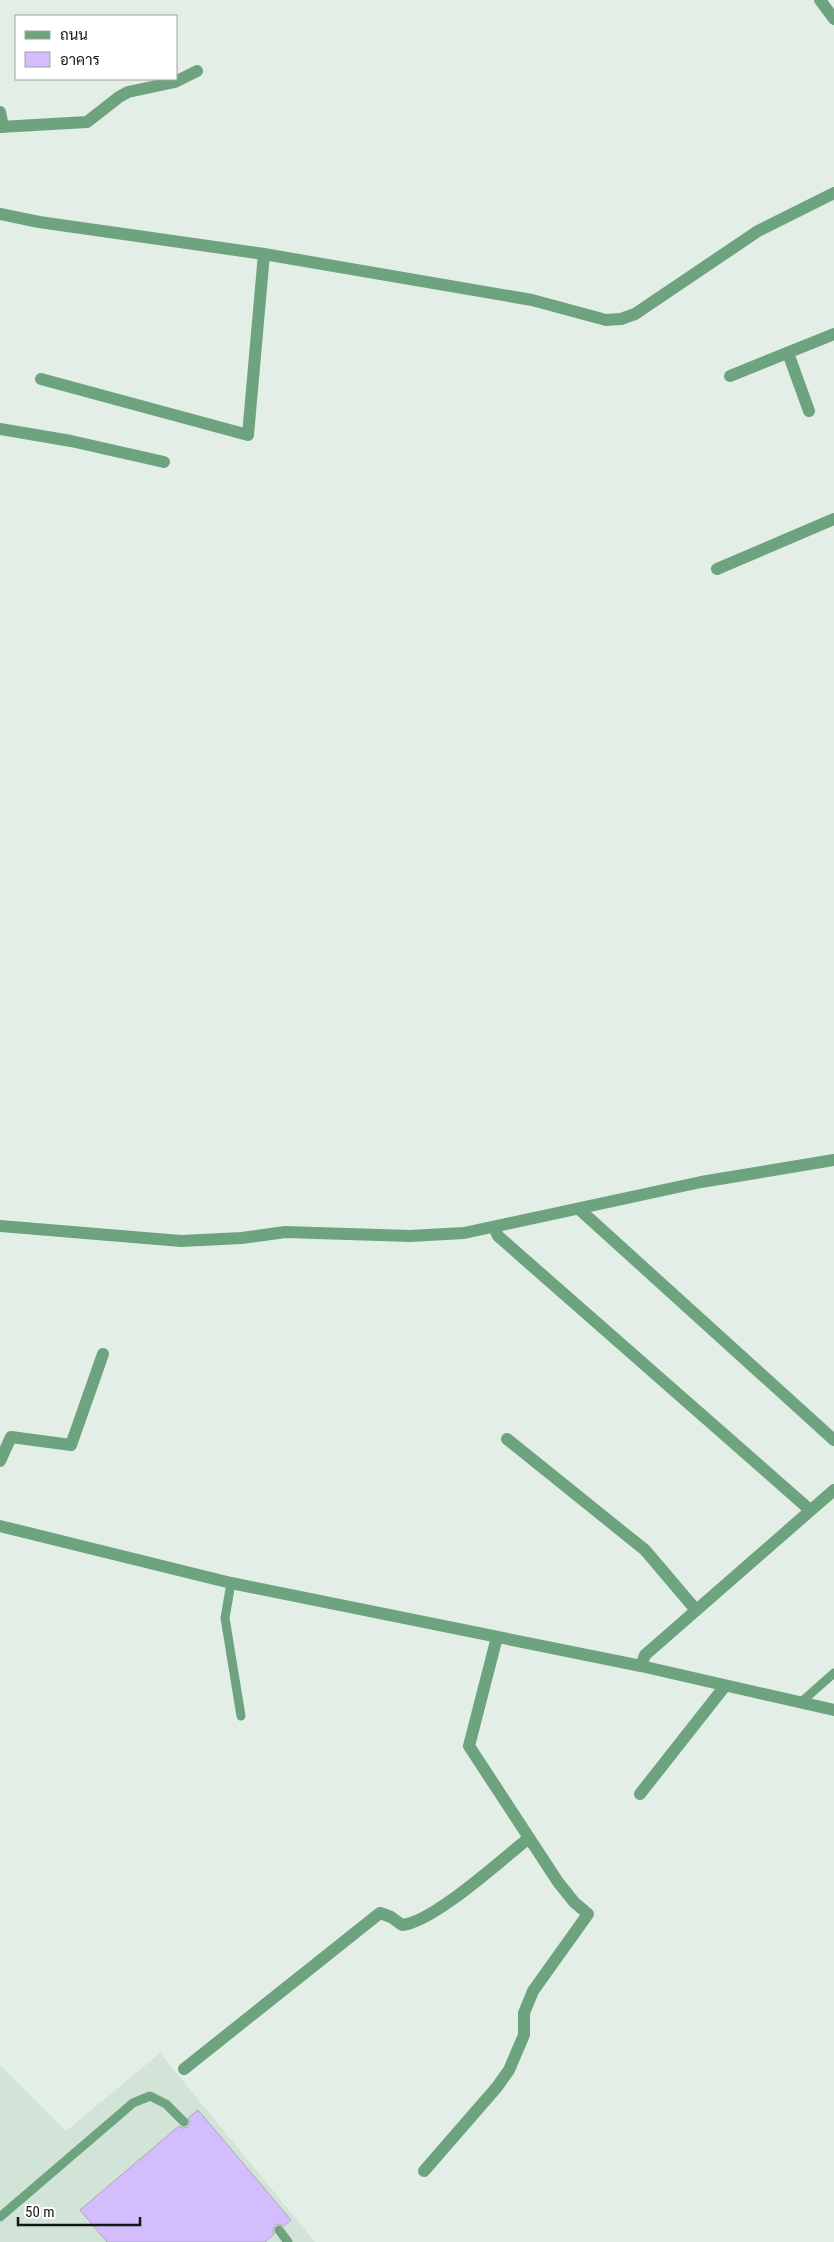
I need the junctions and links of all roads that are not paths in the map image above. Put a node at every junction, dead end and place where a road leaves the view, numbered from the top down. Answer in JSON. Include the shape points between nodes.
{"nodes":[{"id":1,"x":820,"y":0,"type":"edge"},
{"id":2,"x":834,"y":19,"type":"edge"},
{"id":3,"x":197,"y":71,"type":"dead end"},
{"id":4,"x":0,"y":112,"type":"edge"},
{"id":5,"x":1,"y":127,"type":"edge"},
{"id":6,"x":834,"y":193,"type":"edge"},
{"id":7,"x":0,"y":214,"type":"edge"},
{"id":8,"x":264,"y":254,"type":"junction"},
{"id":9,"x":834,"y":334,"type":"edge"},
{"id":10,"x":788,"y":353,"type":"junction"},
{"id":11,"x":730,"y":376,"type":"dead end"},
{"id":12,"x":41,"y":379,"type":"dead end"},
{"id":13,"x":809,"y":412,"type":"dead end"},
{"id":14,"x":0,"y":428,"type":"edge"},
{"id":15,"x":164,"y":462,"type":"dead end"},
{"id":16,"x":834,"y":519,"type":"edge"},
{"id":17,"x":717,"y":569,"type":"dead end"},
{"id":18,"x":834,"y":1160,"type":"edge"},
{"id":19,"x":580,"y":1209,"type":"junction"},
{"id":20,"x":0,"y":1226,"type":"edge"},
{"id":21,"x":494,"y":1227,"type":"junction"},
{"id":22,"x":104,"y":1354,"type":"dead end"},
{"id":23,"x":507,"y":1438,"type":"dead end"},
{"id":24,"x":834,"y":1440,"type":"edge"},
{"id":25,"x":0,"y":1461,"type":"edge"},
{"id":26,"x":834,"y":1490,"type":"edge"},
{"id":27,"x":810,"y":1510,"type":"junction"},
{"id":28,"x":0,"y":1526,"type":"edge"},
{"id":29,"x":230,"y":1583,"type":"junction"},
{"id":30,"x":696,"y":1610,"type":"junction"},
{"id":31,"x":497,"y":1637,"type":"junction"},
{"id":32,"x":641,"y":1666,"type":"junction"},
{"id":33,"x":834,"y":1673,"type":"edge"},
{"id":34,"x":725,"y":1686,"type":"junction"},
{"id":35,"x":800,"y":1703,"type":"junction"},
{"id":36,"x":834,"y":1710,"type":"edge"},
{"id":37,"x":240,"y":1716,"type":"dead end"},
{"id":38,"x":640,"y":1794,"type":"dead end"},
{"id":39,"x":529,"y":1838,"type":"junction"},
{"id":40,"x":184,"y":2069,"type":"dead end"},
{"id":41,"x":184,"y":2122,"type":"dead end"},
{"id":42,"x":424,"y":2171,"type":"dead end"},
{"id":43,"x":0,"y":2217,"type":"edge"},
{"id":44,"x":279,"y":2230,"type":"dead end"},
{"id":45,"x":288,"y":2242,"type":"edge"}],
"edges":[{"from":1,"to":2,"type":"street"},
{"from":3,"to":5,"type":"street","via":[[175,82],[128,92],[88,122]]},
{"from":4,"to":5,"type":"street"},
{"from":6,"to":8,"type":"street","via":[[758,231],[635,314],[613,321],[532,300]]},
{"from":7,"to":8,"type":"street"},
{"from":8,"to":12,"type":"street","via":[[248,435]]},
{"from":9,"to":10,"type":"street"},
{"from":10,"to":11,"type":"street"},
{"from":10,"to":13,"type":"street"},
{"from":14,"to":15,"type":"street"},
{"from":16,"to":17,"type":"street"},
{"from":18,"to":19,"type":"street","via":[[701,1182]]},
{"from":19,"to":21,"type":"street"},
{"from":19,"to":24,"type":"street"},
{"from":20,"to":21,"type":"street","via":[[181,1241],[285,1232],[410,1236],[464,1233]]},
{"from":21,"to":27,"type":"street","via":[[498,1236]]},
{"from":22,"to":25,"type":"street","via":[[71,1445],[11,1437]]},
{"from":23,"to":30,"type":"street","via":[[645,1550]]},
{"from":26,"to":27,"type":"street"},
{"from":27,"to":30,"type":"street"},
{"from":28,"to":29,"type":"street"},
{"from":29,"to":31,"type":"street"},
{"from":29,"to":37,"type":"lane","via":[[225,1618]]},
{"from":30,"to":32,"type":"street","via":[[645,1655]]},
{"from":31,"to":32,"type":"street"},
{"from":31,"to":39,"type":"street","via":[[469,1746]]},
{"from":32,"to":34,"type":"street"},
{"from":33,"to":35,"type":"lane"},
{"from":34,"to":35,"type":"street"},
{"from":34,"to":38,"type":"street"},
{"from":35,"to":36,"type":"street"},
{"from":39,"to":40,"type":"street","via":[[465,1890],[408,1925],[402,1926],[391,1917],[380,1914]]},
{"from":39,"to":42,"type":"street","via":[[558,1882],[588,1914],[533,1991],[524,2013],[524,2035],[509,2070]]},
{"from":41,"to":43,"type":"lane","via":[[166,2104],[150,2096],[133,2103]]},
{"from":44,"to":45,"type":"lane"}]}
